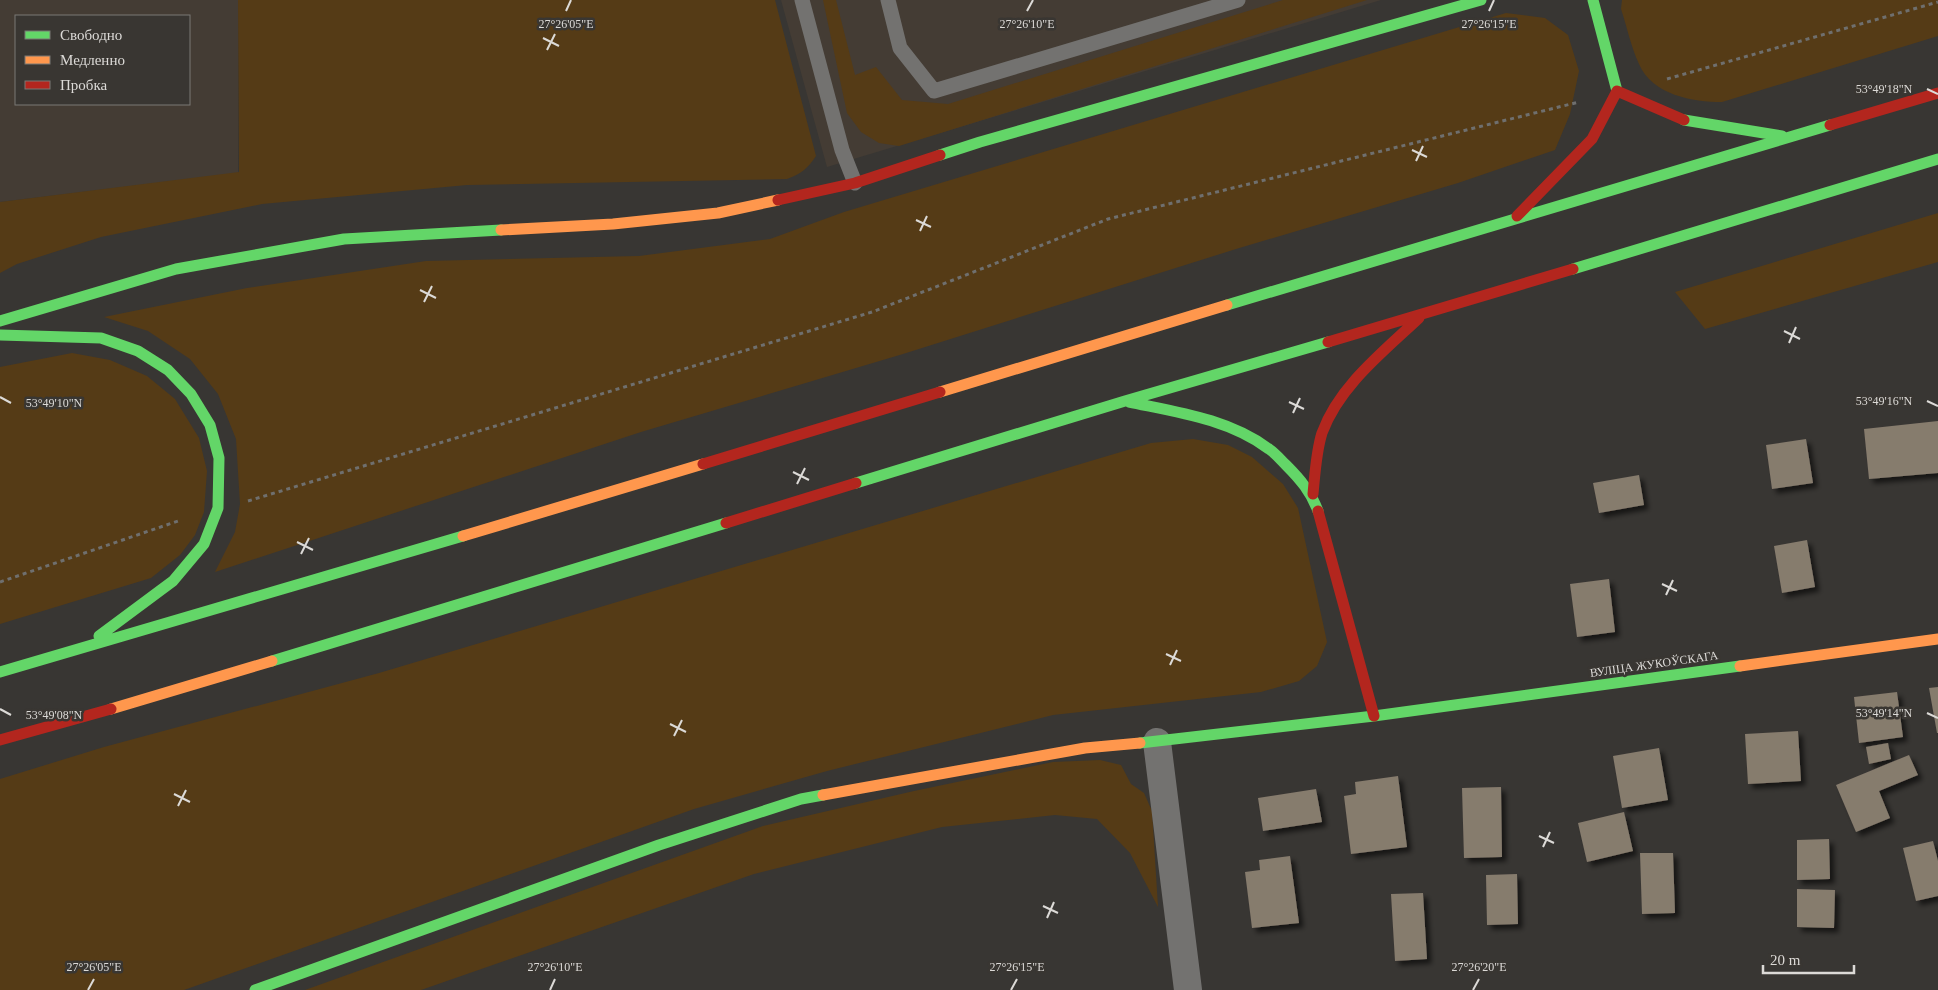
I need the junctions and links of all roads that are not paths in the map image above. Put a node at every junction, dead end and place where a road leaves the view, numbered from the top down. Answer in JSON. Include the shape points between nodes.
{"nodes":[{"id":1,"x":802,"y":0,"type":"edge"},
{"id":2,"x":888,"y":0,"type":"edge"},
{"id":3,"x":1238,"y":0,"type":"edge"},
{"id":4,"x":1481,"y":0,"type":"edge"},
{"id":5,"x":1593,"y":0,"type":"edge"},
{"id":6,"x":1617,"y":91,"type":"junction"},
{"id":7,"x":1938,"y":93,"type":"edge"},
{"id":8,"x":1791,"y":138,"type":"junction"},
{"id":9,"x":1938,"y":159,"type":"edge"},
{"id":10,"x":855,"y":183,"type":"junction"},
{"id":11,"x":1514,"y":219,"type":"junction"},
{"id":12,"x":1422,"y":315,"type":"junction"},
{"id":13,"x":0,"y":321,"type":"edge"},
{"id":14,"x":0,"y":336,"type":"edge"},
{"id":15,"x":1125,"y":401,"type":"junction"},
{"id":16,"x":1312,"y":494,"type":"junction"},
{"id":17,"x":1938,"y":639,"type":"edge"},
{"id":18,"x":84,"y":647,"type":"junction"},
{"id":19,"x":0,"y":672,"type":"edge"},
{"id":20,"x":1374,"y":716,"type":"junction"},
{"id":21,"x":0,"y":740,"type":"edge"},
{"id":22,"x":1157,"y":742,"type":"junction"},
{"id":23,"x":255,"y":990,"type":"edge"},
{"id":24,"x":1188,"y":990,"type":"edge"}],
"edges":[{"from":1,"to":10,"type":"lane","via":[[842,150]]},
{"from":2,"to":3,"type":"lane","via":[[900,48],[934,91]]},
{"from":4,"to":10,"type":"main road","via":[[980,142]]},
{"from":5,"to":6,"type":"main road"},
{"from":6,"to":8,"type":"main road","via":[[1687,121]]},
{"from":6,"to":11,"type":"main road","via":[[1592,139]]},
{"from":7,"to":8,"type":"main road"},
{"from":8,"to":11,"type":"main road"},
{"from":9,"to":12,"type":"main road"},
{"from":10,"to":13,"type":"main road","via":[[718,213],[613,224],[344,239],[176,269]]},
{"from":11,"to":18,"type":"main road","via":[[434,545]]},
{"from":12,"to":15,"type":"main road"},
{"from":12,"to":16,"type":"main road","via":[[1354,382],[1336,407],[1325,427]]},
{"from":14,"to":18,"type":"main road","via":[[101,338],[138,351],[168,370],[191,394],[210,425],[219,458],[218,508],[204,544],[173,581]]},
{"from":15,"to":16,"type":"main road","via":[[1197,417],[1239,431],[1269,449]]},
{"from":15,"to":21,"type":"main road","via":[[335,643]]},
{"from":16,"to":20,"type":"main road"},
{"from":17,"to":20,"type":"main road","name":"ВУЛІЦА ЖУКОЎСКАГА"},
{"from":18,"to":19,"type":"main road"},
{"from":20,"to":22,"type":"main road","name":"ВУЛІЦА ЖУКОЎСКАГА"},
{"from":22,"to":23,"type":"main road","name":"ВУЛІЦА ЖУКОЎСКАГА","via":[[1085,748],[801,799],[659,844]]},
{"from":22,"to":24,"type":"street"}]}
